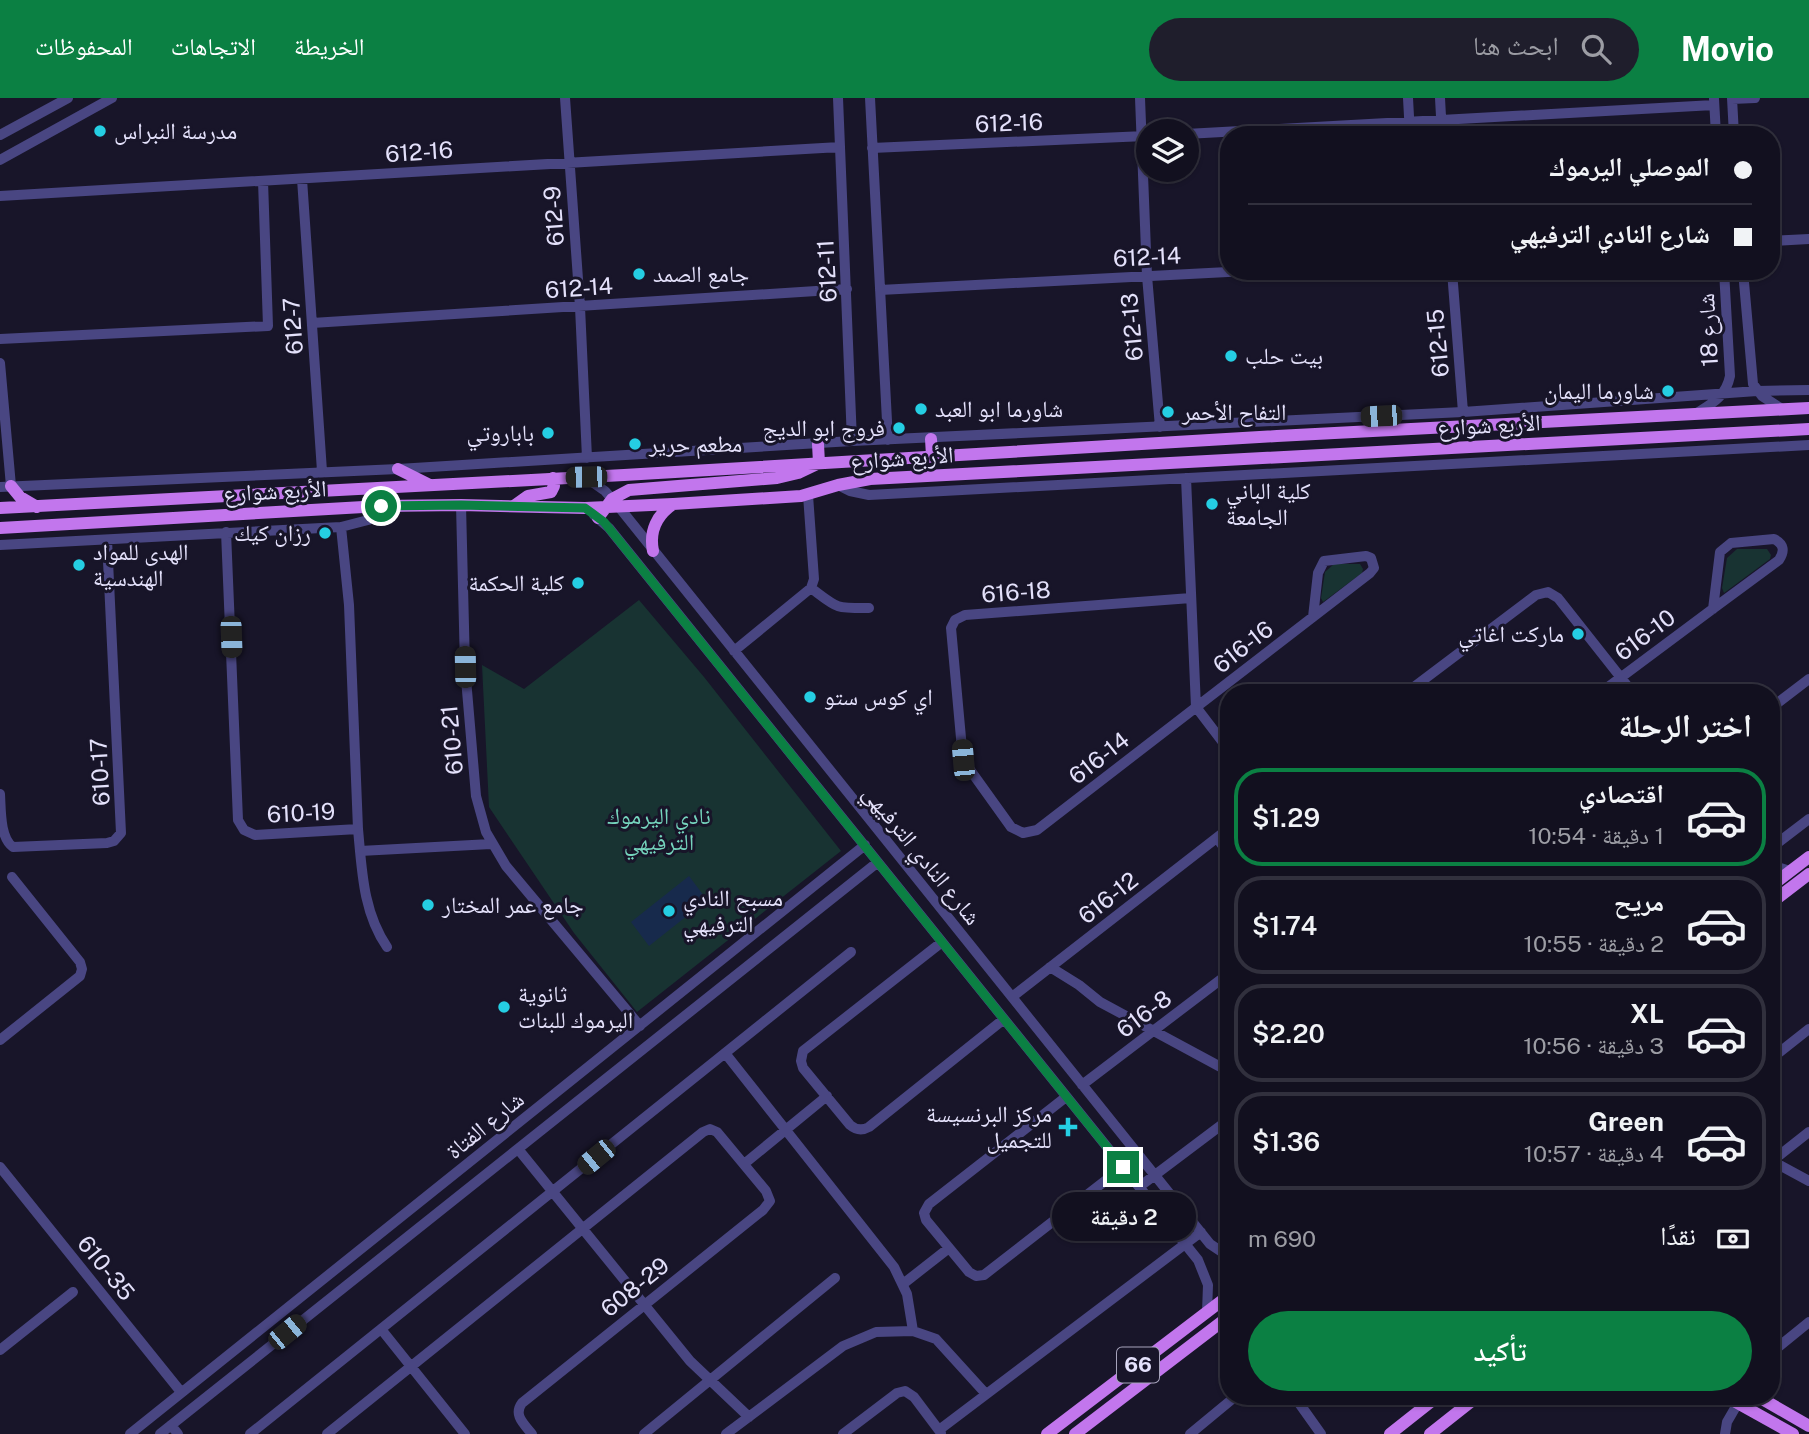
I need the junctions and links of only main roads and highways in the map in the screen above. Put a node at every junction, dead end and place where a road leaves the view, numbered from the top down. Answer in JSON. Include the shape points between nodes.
{"nodes":[{"id":1,"x":1809,"y":408,"type":"edge"},
{"id":2,"x":1809,"y":429,"type":"edge"},
{"id":3,"x":1277,"y":436,"type":"junction"},
{"id":4,"x":931,"y":439,"type":"road end"},
{"id":5,"x":818,"y":444,"type":"road end"},
{"id":6,"x":932,"y":456,"type":"junction"},
{"id":7,"x":1279,"y":458,"type":"junction"},
{"id":8,"x":819,"y":463,"type":"junction"},
{"id":9,"x":398,"y":469,"type":"road end"},
{"id":10,"x":553,"y":478,"type":"junction"},
{"id":11,"x":429,"y":484,"type":"junction"},
{"id":12,"x":6,"y":486,"type":"edge"},
{"id":13,"x":638,"y":488,"type":"junction"},
{"id":14,"x":673,"y":504,"type":"junction"},
{"id":15,"x":640,"y":505,"type":"junction"},
{"id":16,"x":514,"y":506,"type":"junction"},
{"id":17,"x":37,"y":507,"type":"junction"},
{"id":18,"x":0,"y":508,"type":"edge"},
{"id":19,"x":608,"y":508,"type":"junction"},
{"id":20,"x":0,"y":528,"type":"edge"},
{"id":21,"x":653,"y":551,"type":"road end"},
{"id":22,"x":1809,"y":857,"type":"edge"},
{"id":23,"x":1809,"y":874,"type":"edge"},
{"id":24,"x":1780,"y":879,"type":"edge"},
{"id":25,"x":1780,"y":896,"type":"edge"},
{"id":26,"x":1220,"y":1302,"type":"edge"},
{"id":27,"x":1220,"y":1323,"type":"edge"},
{"id":28,"x":1427,"y":1405,"type":"edge"},
{"id":29,"x":1467,"y":1405,"type":"edge"},
{"id":30,"x":1742,"y":1405,"type":"edge"},
{"id":31,"x":1773,"y":1405,"type":"edge"},
{"id":32,"x":1809,"y":1426,"type":"edge"},
{"id":33,"x":1046,"y":1434,"type":"edge"},
{"id":34,"x":1075,"y":1434,"type":"edge"},
{"id":35,"x":1390,"y":1434,"type":"edge"},
{"id":36,"x":1430,"y":1434,"type":"edge"},
{"id":37,"x":1793,"y":1434,"type":"edge"}],
"edges":[{"from":1,"to":3,"type":"main road","name":"الأربع شوارع"},
{"from":2,"to":7,"type":"main road","name":"الأربع شوارع"},
{"from":3,"to":6,"type":"main road","name":"الأربع شوارع"},
{"from":3,"to":7,"type":"main road"},
{"from":4,"to":6,"type":"main road"},
{"from":5,"to":8,"type":"main road"},
{"from":6,"to":8,"type":"main road","name":"الأربع شوارع"},
{"from":7,"to":14,"type":"main road","name":"الأربع شوارع","via":[[870,479],[808,495]]},
{"from":8,"to":10,"type":"main road","name":"الأربع شوارع"},
{"from":8,"to":13,"type":"main road","via":[[777,478]]},
{"from":9,"to":11,"type":"main road"},
{"from":10,"to":11,"type":"main road","name":"الأربع شوارع"},
{"from":10,"to":16,"type":"main road","via":[[551,492],[523,498]]},
{"from":11,"to":17,"type":"main road","name":"الأربع شوارع"},
{"from":12,"to":17,"type":"main road"},
{"from":13,"to":15,"type":"main road","via":[[635,497]]},
{"from":13,"to":19,"type":"main road"},
{"from":14,"to":15,"type":"main road","name":"الأربع شوارع"},
{"from":14,"to":21,"type":"main road","via":[[654,528]]},
{"from":15,"to":19,"type":"main road","name":"الأربع شوارع"},
{"from":16,"to":19,"type":"main road","name":"الأربع شوارع"},
{"from":16,"to":20,"type":"main road","name":"الأربع شوارع","via":[[381,506]]},
{"from":17,"to":18,"type":"main road","name":"الأربع شوارع"},
{"from":22,"to":24,"type":"main road"},
{"from":23,"to":25,"type":"main road"},
{"from":26,"to":33,"type":"main road","number":"66"},
{"from":27,"to":34,"type":"main road","number":"66"},
{"from":28,"to":35,"type":"main road"},
{"from":29,"to":36,"type":"main road"},
{"from":30,"to":37,"type":"main road"},
{"from":31,"to":32,"type":"main road"}]}
